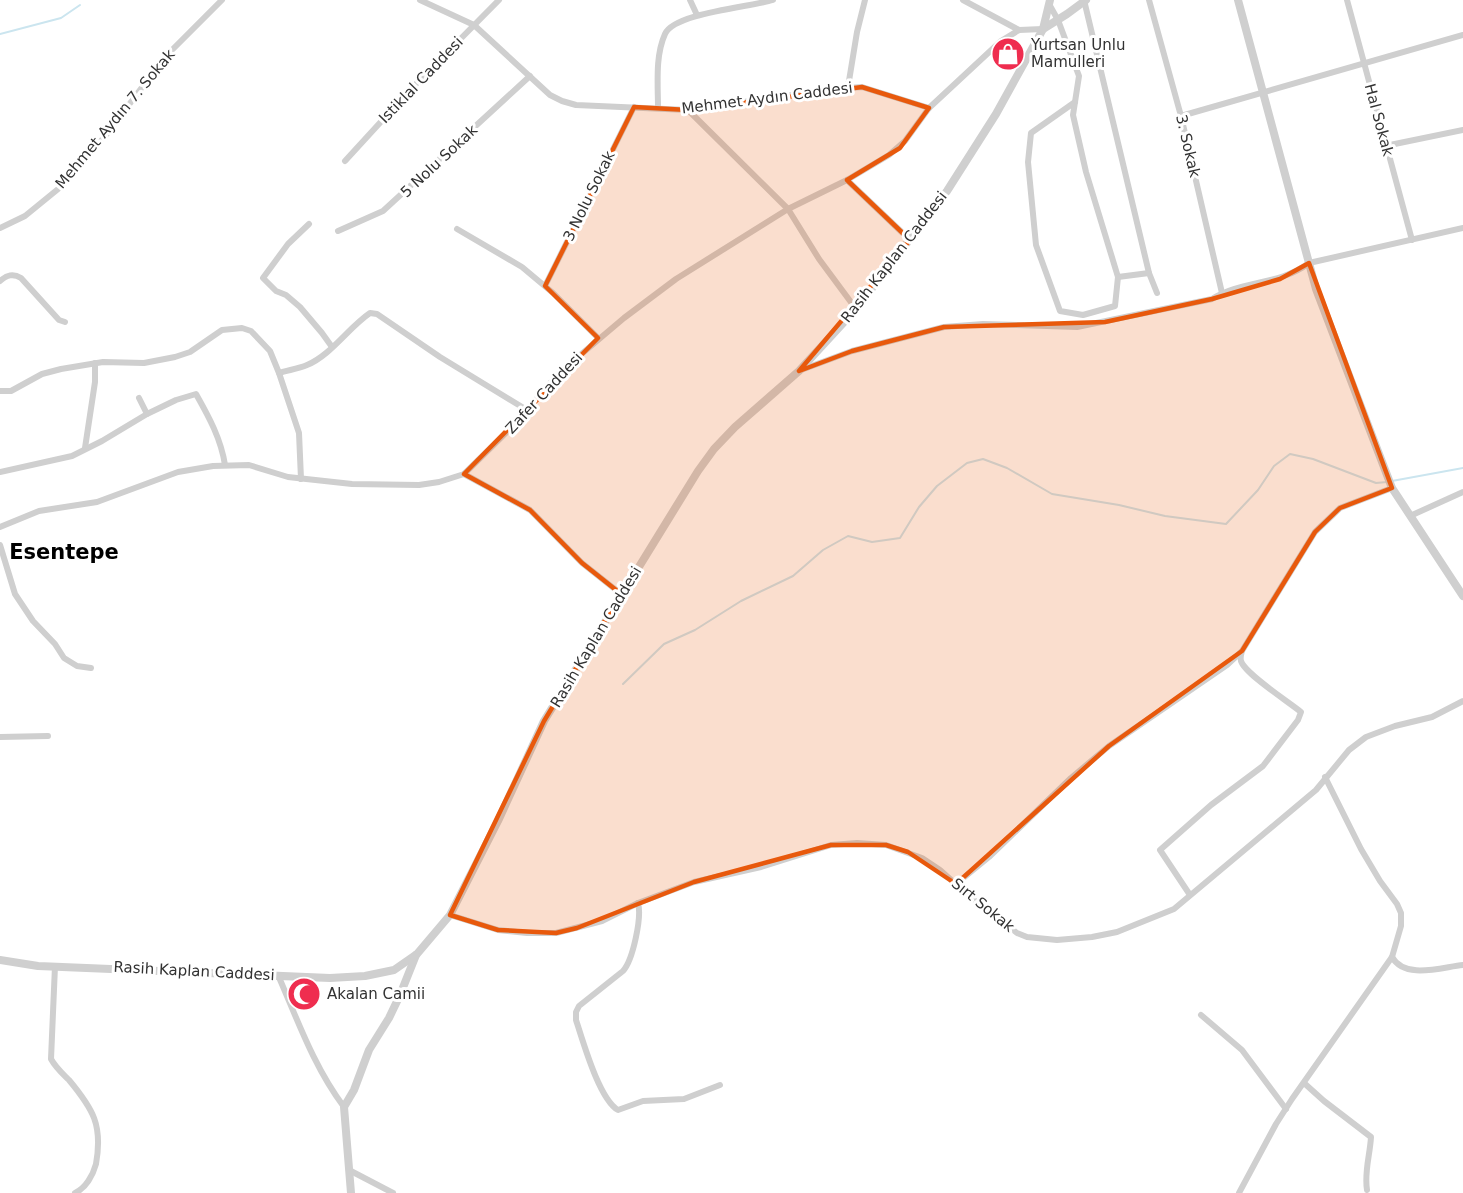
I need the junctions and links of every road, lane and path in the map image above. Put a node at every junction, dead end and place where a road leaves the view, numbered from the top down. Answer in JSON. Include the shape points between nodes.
{"nodes":[{"id":1,"x":222,"y":0,"type":"edge"},
{"id":2,"x":420,"y":0,"type":"edge"},
{"id":3,"x":499,"y":0,"type":"edge"},
{"id":4,"x":690,"y":0,"type":"edge"},
{"id":5,"x":773,"y":0,"type":"edge"},
{"id":6,"x":865,"y":0,"type":"edge"},
{"id":7,"x":963,"y":0,"type":"edge"},
{"id":8,"x":1085,"y":0,"type":"edge"},
{"id":9,"x":1149,"y":0,"type":"edge"},
{"id":10,"x":1238,"y":0,"type":"edge"},
{"id":11,"x":1347,"y":0,"type":"edge"},
{"id":12,"x":1050,"y":2,"type":"edge"},
{"id":13,"x":697,"y":15,"type":"junction"},
{"id":14,"x":1058,"y":20,"type":"junction"},
{"id":15,"x":474,"y":25,"type":"junction"},
{"id":16,"x":1043,"y":29,"type":"junction"},
{"id":17,"x":1020,"y":30,"type":"junction"},
{"id":18,"x":1463,"y":35,"type":"edge"},
{"id":19,"x":1364,"y":64,"type":"junction"},
{"id":20,"x":530,"y":76,"type":"junction"},
{"id":21,"x":848,"y":87,"type":"junction"},
{"id":22,"x":1263,"y":93,"type":"junction"},
{"id":23,"x":1075,"y":102,"type":"junction"},
{"id":24,"x":634,"y":107,"type":"junction"},
{"id":25,"x":658,"y":108,"type":"junction"},
{"id":26,"x":929,"y":108,"type":"junction"},
{"id":27,"x":688,"y":110,"type":"junction"},
{"id":28,"x":1181,"y":117,"type":"junction"},
{"id":29,"x":1463,"y":130,"type":"edge"},
{"id":30,"x":1385,"y":147,"type":"junction"},
{"id":31,"x":345,"y":161,"type":"dead end"},
{"id":32,"x":847,"y":180,"type":"junction"},
{"id":33,"x":788,"y":209,"type":"junction"},
{"id":34,"x":309,"y":224,"type":"dead end"},
{"id":35,"x":0,"y":228,"type":"edge"},
{"id":36,"x":1463,"y":228,"type":"edge"},
{"id":37,"x":458,"y":229,"type":"dead end"},
{"id":38,"x":338,"y":231,"type":"dead end"},
{"id":39,"x":910,"y":240,"type":"junction"},
{"id":40,"x":1412,"y":240,"type":"junction"},
{"id":41,"x":1309,"y":262,"type":"junction"},
{"id":42,"x":1149,"y":273,"type":"junction"},
{"id":43,"x":1118,"y":277,"type":"junction"},
{"id":44,"x":0,"y":281,"type":"edge"},
{"id":45,"x":545,"y":286,"type":"junction"},
{"id":46,"x":1222,"y":292,"type":"junction"},
{"id":47,"x":1157,"y":293,"type":"dead end"},
{"id":48,"x":856,"y":309,"type":"junction"},
{"id":49,"x":65,"y":322,"type":"dead end"},
{"id":50,"x":598,"y":339,"type":"junction"},
{"id":51,"x":332,"y":347,"type":"junction"},
{"id":52,"x":95,"y":363,"type":"junction"},
{"id":53,"x":799,"y":371,"type":"junction"},
{"id":54,"x":279,"y":373,"type":"junction"},
{"id":55,"x":0,"y":391,"type":"edge"},
{"id":56,"x":139,"y":398,"type":"dead end"},
{"id":57,"x":527,"y":411,"type":"junction"},
{"id":58,"x":147,"y":414,"type":"junction"},
{"id":59,"x":85,"y":448,"type":"junction"},
{"id":60,"x":225,"y":465,"type":"junction"},
{"id":61,"x":0,"y":472,"type":"edge"},
{"id":62,"x":464,"y":474,"type":"junction"},
{"id":63,"x":301,"y":479,"type":"junction"},
{"id":64,"x":1392,"y":488,"type":"junction"},
{"id":65,"x":1463,"y":492,"type":"edge"},
{"id":66,"x":1410,"y":516,"type":"junction"},
{"id":67,"x":0,"y":527,"type":"edge"},
{"id":68,"x":0,"y":545,"type":"edge"},
{"id":69,"x":621,"y":594,"type":"junction"},
{"id":70,"x":1463,"y":596,"type":"edge"},
{"id":71,"x":1242,"y":651,"type":"junction"},
{"id":72,"x":91,"y":668,"type":"dead end"},
{"id":73,"x":1463,"y":701,"type":"edge"},
{"id":74,"x":48,"y":736,"type":"dead end"},
{"id":75,"x":0,"y":737,"type":"edge"},
{"id":76,"x":1325,"y":777,"type":"junction"},
{"id":77,"x":956,"y":884,"type":"junction"},
{"id":78,"x":1190,"y":895,"type":"junction"},
{"id":79,"x":638,"y":903,"type":"junction"},
{"id":80,"x":450,"y":915,"type":"junction"},
{"id":81,"x":417,"y":954,"type":"junction"},
{"id":82,"x":1392,"y":957,"type":"junction"},
{"id":83,"x":0,"y":960,"type":"edge"},
{"id":84,"x":1463,"y":965,"type":"edge"},
{"id":85,"x":55,"y":966,"type":"junction"},
{"id":86,"x":278,"y":975,"type":"junction"},
{"id":87,"x":1201,"y":1015,"type":"dead end"},
{"id":88,"x":1304,"y":1083,"type":"junction"},
{"id":89,"x":720,"y":1085,"type":"dead end"},
{"id":90,"x":345,"y":1107,"type":"junction"},
{"id":91,"x":1286,"y":1109,"type":"junction"},
{"id":92,"x":349,"y":1170,"type":"junction"},
{"id":93,"x":1367,"y":1190,"type":"dead end"},
{"id":94,"x":75,"y":1193,"type":"edge"},
{"id":95,"x":351,"y":1193,"type":"edge"},
{"id":96,"x":393,"y":1193,"type":"edge"},
{"id":97,"x":1239,"y":1193,"type":"edge"}],
"edges":[{"from":1,"to":35,"type":"street","name":"Mehmet Aydın 7. Sokak","via":[[164,58],[63,185],[25,216]]},
{"from":2,"to":15,"type":"street","name":"Mehmet Aydın Caddesi"},
{"from":3,"to":15,"type":"street","name":"Istiklal Caddesi"},
{"from":4,"to":13,"type":"street"},
{"from":5,"to":13,"type":"street"},
{"from":6,"to":21,"type":"street"},
{"from":7,"to":17,"type":"street"},
{"from":8,"to":14,"type":"street"},
{"from":8,"to":42,"type":"street"},
{"from":9,"to":28,"type":"street","name":"3. Sokak"},
{"from":10,"to":22,"type":"street"},
{"from":11,"to":19,"type":"street","name":"Hal Sokak"},
{"from":12,"to":14,"type":"street"},
{"from":12,"to":16,"type":"street","name":"Rasih Kaplan Caddesi"},
{"from":13,"to":25,"type":"street","via":[[677,23],[665,34],[659,52]]},
{"from":14,"to":16,"type":"street"},
{"from":14,"to":23,"type":"street","via":[[1079,76]]},
{"from":15,"to":20,"type":"street","name":"Mehmet Aydın Caddesi"},
{"from":15,"to":31,"type":"street","name":"Istiklal Caddesi"},
{"from":16,"to":17,"type":"street"},
{"from":16,"to":39,"type":"street","name":"Rasih Kaplan Caddesi","via":[[973,152]]},
{"from":17,"to":26,"type":"street","name":"Zafer Caddesi","via":[[1001,41]]},
{"from":18,"to":19,"type":"street"},
{"from":19,"to":22,"type":"street"},
{"from":19,"to":30,"type":"street","name":"Hal Sokak"},
{"from":20,"to":24,"type":"street","name":"Mehmet Aydın Caddesi","via":[[562,102]]},
{"from":20,"to":38,"type":"street","name":"5 Nolu Sokak","via":[[383,211]]},
{"from":21,"to":26,"type":"street","name":"Mehmet Aydın Caddesi","via":[[876,90]]},
{"from":21,"to":27,"type":"street","name":"Mehmet Aydın Caddesi"},
{"from":22,"to":28,"type":"street"},
{"from":22,"to":41,"type":"street"},
{"from":23,"to":43,"type":"street","via":[[1073,115],[1086,171]]},
{"from":23,"to":43,"type":"street","via":[[1031,133],[1028,162],[1036,245],[1059,311],[1083,315],[1115,306]]},
{"from":24,"to":25,"type":"street","name":"Mehmet Aydın Caddesi"},
{"from":24,"to":45,"type":"street","name":"3 Nolu Sokak"},
{"from":25,"to":27,"type":"street","name":"Mehmet Aydın Caddesi"},
{"from":26,"to":32,"type":"street","name":"Zafer Caddesi","via":[[900,148]]},
{"from":27,"to":33,"type":"street"},
{"from":28,"to":46,"type":"street","name":"3. Sokak"},
{"from":29,"to":30,"type":"street"},
{"from":30,"to":40,"type":"street","name":"Hal Sokak"},
{"from":32,"to":33,"type":"street","name":"Zafer Caddesi"},
{"from":32,"to":39,"type":"street"},
{"from":33,"to":48,"type":"street"},
{"from":33,"to":50,"type":"street","name":"Zafer Caddesi","via":[[676,279]]},
{"from":34,"to":51,"type":"street","via":[[288,244],[263,278],[300,307]]},
{"from":36,"to":40,"type":"street"},
{"from":37,"to":45,"type":"street","via":[[522,267]]},
{"from":39,"to":48,"type":"street","name":"Rasih Kaplan Caddesi"},
{"from":40,"to":41,"type":"street"},
{"from":41,"to":46,"type":"street","via":[[1280,279]]},
{"from":41,"to":64,"type":"street"},
{"from":42,"to":43,"type":"street"},
{"from":42,"to":47,"type":"street"},
{"from":44,"to":49,"type":"street","via":[[7,276],[21,278]]},
{"from":45,"to":50,"type":"street"},
{"from":46,"to":53,"type":"street","via":[[1212,299],[1077,327],[944,327],[852,351]]},
{"from":48,"to":53,"type":"street","name":"Rasih Kaplan Caddesi"},
{"from":50,"to":57,"type":"street","name":"Zafer Caddesi","via":[[559,373]]},
{"from":51,"to":54,"type":"street","via":[[307,365]]},
{"from":51,"to":57,"type":"street","via":[[360,320],[370,313],[377,314]]},
{"from":52,"to":54,"type":"street","via":[[144,363],[175,357],[190,352],[222,330],[242,328],[251,331],[270,351]]},
{"from":52,"to":55,"type":"street","via":[[42,374],[11,391]]},
{"from":52,"to":59,"type":"street"},
{"from":53,"to":69,"type":"street","name":"Rasih Kaplan Caddesi","via":[[714,449]]},
{"from":54,"to":63,"type":"street","via":[[299,433]]},
{"from":56,"to":58,"type":"street"},
{"from":57,"to":62,"type":"street","name":"Zafer Caddesi"},
{"from":58,"to":59,"type":"street"},
{"from":58,"to":60,"type":"street","via":[[196,394],[212,424]]},
{"from":59,"to":61,"type":"street","via":[[72,456]]},
{"from":60,"to":63,"type":"street","name":"Zafer Caddesi","via":[[249,465]]},
{"from":60,"to":67,"type":"street","name":"Zafer Caddesi","via":[[178,472],[97,502],[39,511]]},
{"from":62,"to":63,"type":"street","name":"Zafer Caddesi","via":[[419,485]]},
{"from":62,"to":69,"type":"street","via":[[530,510],[582,563]]},
{"from":64,"to":66,"type":"street"},
{"from":64,"to":71,"type":"street","via":[[1340,508],[1315,532]]},
{"from":65,"to":66,"type":"street"},
{"from":66,"to":70,"type":"street"},
{"from":68,"to":72,"type":"street","via":[[15,594],[33,621],[64,658]]},
{"from":69,"to":80,"type":"street","name":"Rasih Kaplan Caddesi","via":[[544,721]]},
{"from":71,"to":77,"type":"street","via":[[1109,746]]},
{"from":71,"to":78,"type":"street","via":[[1240,659],[1252,675],[1301,712],[1263,766],[1160,850]]},
{"from":73,"to":76,"type":"street","name":"Sırt Sokak","via":[[1432,717],[1366,737]]},
{"from":74,"to":75,"type":"street"},
{"from":76,"to":78,"type":"street","name":"Sırt Sokak","via":[[1316,790]]},
{"from":76,"to":82,"type":"street","via":[[1361,849],[1401,913]]},
{"from":77,"to":78,"type":"street","name":"Sırt Sokak","via":[[1017,933],[1057,940],[1117,932],[1174,909]]},
{"from":77,"to":79,"type":"street","name":"Sırt Sokak","via":[[908,852],[886,845],[857,843],[807,851],[761,867],[694,882]]},
{"from":79,"to":80,"type":"street","name":"Sırt Sokak","via":[[602,921],[556,933],[498,930]]},
{"from":79,"to":89,"type":"street","via":[[639,918],[628,964],[576,1012],[600,1085],[618,1110],[651,1100],[684,1099]]},
{"from":80,"to":81,"type":"street","name":"Rasih Kaplan Caddesi"},
{"from":81,"to":86,"type":"street","name":"Rasih Kaplan Caddesi","via":[[394,970],[365,976]]},
{"from":81,"to":90,"type":"street"},
{"from":82,"to":84,"type":"street","via":[[1403,969]]},
{"from":82,"to":88,"type":"street"},
{"from":83,"to":85,"type":"street","name":"Rasih Kaplan Caddesi"},
{"from":85,"to":86,"type":"street","name":"Rasih Kaplan Caddesi"},
{"from":85,"to":94,"type":"street","via":[[51,1059],[84,1099],[100,1140],[95,1168],[88,1182]]},
{"from":86,"to":90,"type":"street","via":[[314,1059]]},
{"from":87,"to":91,"type":"street","via":[[1242,1050]]},
{"from":88,"to":91,"type":"street"},
{"from":88,"to":93,"type":"street","via":[[1371,1137],[1365,1176]]},
{"from":90,"to":92,"type":"street"},
{"from":91,"to":97,"type":"street"},
{"from":92,"to":95,"type":"street"},
{"from":92,"to":96,"type":"street"}]}
